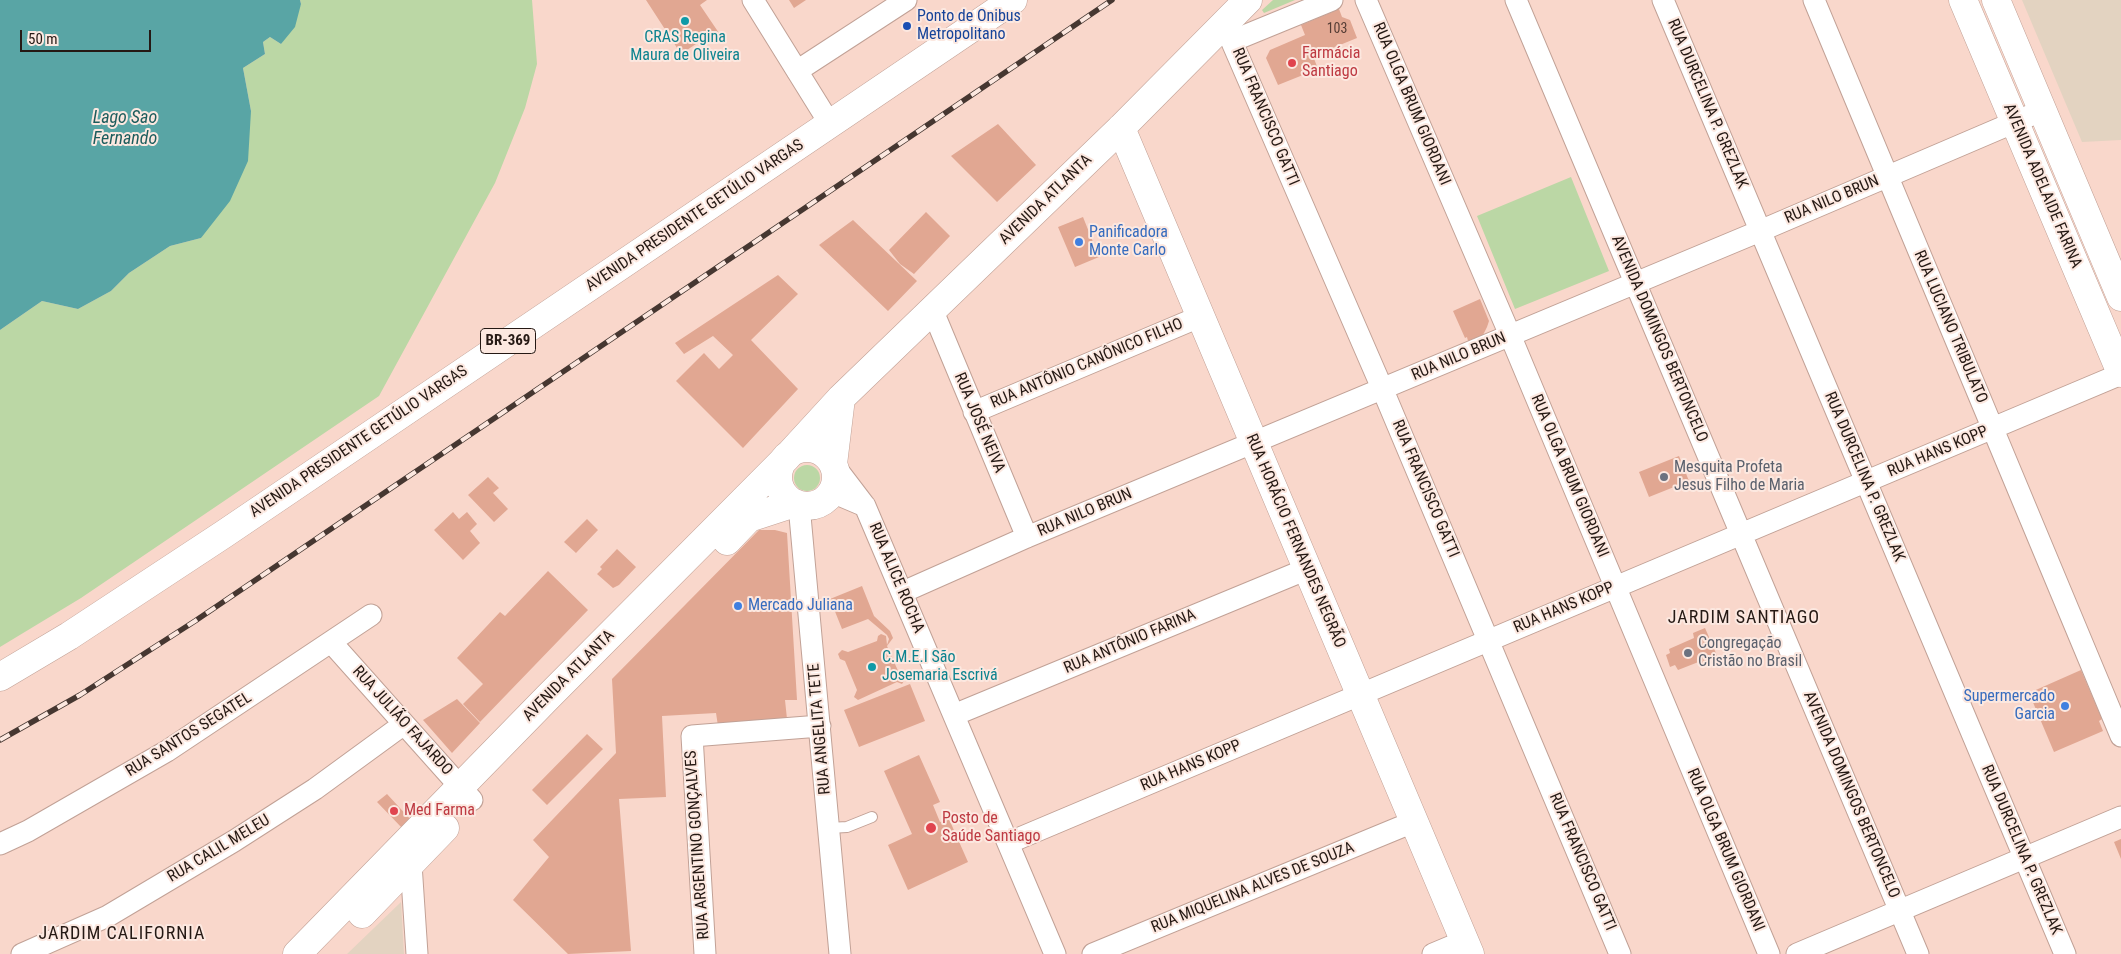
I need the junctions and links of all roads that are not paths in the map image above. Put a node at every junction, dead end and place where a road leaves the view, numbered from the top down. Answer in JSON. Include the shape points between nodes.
{"nodes":[{"id":1,"x":753,"y":0,"type":"edge"},
{"id":2,"x":906,"y":0,"type":"edge"},
{"id":3,"x":1013,"y":0,"type":"edge"},
{"id":4,"x":1248,"y":0,"type":"edge"},
{"id":5,"x":1332,"y":0,"type":"edge"},
{"id":6,"x":1366,"y":0,"type":"edge"},
{"id":7,"x":1516,"y":0,"type":"edge"},
{"id":8,"x":1663,"y":0,"type":"edge"},
{"id":9,"x":1814,"y":0,"type":"edge"},
{"id":10,"x":1963,"y":0,"type":"edge"},
{"id":11,"x":1996,"y":0,"type":"edge"},
{"id":12,"x":1228,"y":34,"type":"junction"},
{"id":13,"x":797,"y":71,"type":"junction"},
{"id":14,"x":2043,"y":110,"type":"junction"},
{"id":15,"x":2015,"y":122,"type":"junction"},
{"id":16,"x":830,"y":124,"type":"junction"},
{"id":17,"x":1121,"y":128,"type":"junction"},
{"id":18,"x":1887,"y":176,"type":"junction"},
{"id":19,"x":1760,"y":231,"type":"junction"},
{"id":20,"x":1634,"y":283,"type":"junction"},
{"id":21,"x":2121,"y":297,"type":"edge"},
{"id":22,"x":932,"y":309,"type":"junction"},
{"id":23,"x":1199,"y":317,"type":"junction"},
{"id":24,"x":1510,"y":335,"type":"junction"},
{"id":25,"x":2121,"y":374,"type":"edge"},
{"id":26,"x":1382,"y":388,"type":"junction"},
{"id":27,"x":841,"y":398,"type":"junction"},
{"id":28,"x":974,"y":412,"type":"junction"},
{"id":29,"x":1992,"y":429,"type":"junction"},
{"id":30,"x":1253,"y":443,"type":"junction"},
{"id":31,"x":786,"y":458,"type":"junction"},
{"id":32,"x":833,"y":464,"type":"junction"},
{"id":33,"x":1867,"y":482,"type":"junction"},
{"id":34,"x":832,"y":492,"type":"junction"},
{"id":35,"x":797,"y":504,"type":"junction"},
{"id":36,"x":865,"y":506,"type":"junction"},
{"id":37,"x":1742,"y":534,"type":"junction"},
{"id":38,"x":1027,"y":537,"type":"junction"},
{"id":39,"x":1307,"y":569,"type":"junction"},
{"id":40,"x":1615,"y":587,"type":"junction"},
{"id":41,"x":903,"y":592,"type":"junction"},
{"id":42,"x":371,"y":615,"type":"dead end"},
{"id":43,"x":1489,"y":640,"type":"junction"},
{"id":44,"x":331,"y":642,"type":"junction"},
{"id":45,"x":0,"y":677,"type":"edge"},
{"id":46,"x":1362,"y":695,"type":"junction"},
{"id":47,"x":554,"y":703,"type":"junction"},
{"id":48,"x":954,"y":715,"type":"junction"},
{"id":49,"x":404,"y":724,"type":"junction"},
{"id":50,"x":820,"y":726,"type":"junction"},
{"id":51,"x":2121,"y":736,"type":"edge"},
{"id":52,"x":466,"y":794,"type":"junction"},
{"id":53,"x":872,"y":817,"type":"dead end"},
{"id":54,"x":2121,"y":817,"type":"edge"},
{"id":55,"x":1413,"y":822,"type":"junction"},
{"id":56,"x":829,"y":828,"type":"junction"},
{"id":57,"x":1008,"y":843,"type":"junction"},
{"id":58,"x":0,"y":844,"type":"edge"},
{"id":59,"x":405,"y":856,"type":"junction"},
{"id":60,"x":2024,"y":858,"type":"junction"},
{"id":61,"x":1899,"y":910,"type":"junction"},
{"id":62,"x":1467,"y":947,"type":"edge"},
{"id":63,"x":22,"y":954,"type":"edge"},
{"id":64,"x":297,"y":954,"type":"edge"},
{"id":65,"x":322,"y":954,"type":"edge"},
{"id":66,"x":418,"y":954,"type":"edge"},
{"id":67,"x":705,"y":954,"type":"edge"},
{"id":68,"x":840,"y":954,"type":"edge"},
{"id":69,"x":1055,"y":954,"type":"edge"},
{"id":70,"x":1093,"y":954,"type":"edge"},
{"id":71,"x":1433,"y":954,"type":"edge"},
{"id":72,"x":1620,"y":954,"type":"edge"},
{"id":73,"x":1769,"y":954,"type":"edge"},
{"id":74,"x":1797,"y":954,"type":"edge"},
{"id":75,"x":1918,"y":954,"type":"edge"},
{"id":76,"x":2065,"y":954,"type":"edge"}],
"edges":[{"from":1,"to":13,"type":"street"},
{"from":2,"to":13,"type":"street"},
{"from":3,"to":16,"type":"street","name":"AVENIDA PRESIDENTE GETÚLIO VARGAS","number":"BR-369"},
{"from":4,"to":12,"type":"street","name":"AVENIDA ATLANTA"},
{"from":5,"to":12,"type":"street"},
{"from":6,"to":24,"type":"street","name":"RUA OLGA BRUM GIORDANI"},
{"from":7,"to":20,"type":"street","name":"AVENIDA DOMINGOS BERTONCELO"},
{"from":8,"to":19,"type":"street","name":"RUA DURCELINA P. GREZLAK"},
{"from":9,"to":18,"type":"street","name":"RUA LUCIANO TRIBULATO"},
{"from":10,"to":15,"type":"street","name":"AVENIDA ADELAIDE FARINA"},
{"from":11,"to":14,"type":"street","name":"AVENIDA ADELAIDE FARINA"},
{"from":12,"to":17,"type":"street","name":"AVENIDA ATLANTA"},
{"from":12,"to":26,"type":"street","name":"RUA FRANCISCO GATTI"},
{"from":13,"to":16,"type":"street"},
{"from":14,"to":15,"type":"street","name":"RUA NILO BRUN"},
{"from":14,"to":21,"type":"street","name":"AVENIDA ADELAIDE FARINA"},
{"from":15,"to":18,"type":"street","name":"RUA NILO BRUN"},
{"from":15,"to":25,"type":"street","name":"AVENIDA ADELAIDE FARINA"},
{"from":16,"to":45,"type":"street","name":"AVENIDA PRESIDENTE GETÚLIO VARGAS","number":"BR-369","via":[[224,534],[69,636]]},
{"from":17,"to":22,"type":"street","name":"AVENIDA ATLANTA"},
{"from":17,"to":23,"type":"street","name":"RUA HORÁCIO FERNANDES NEGRÃO"},
{"from":18,"to":19,"type":"street","name":"RUA NILO BRUN"},
{"from":18,"to":29,"type":"street","name":"RUA LUCIANO TRIBULATO"},
{"from":19,"to":20,"type":"street","name":"RUA NILO BRUN"},
{"from":19,"to":33,"type":"street","name":"RUA DURCELINA P. GREZLAK"},
{"from":20,"to":24,"type":"street","name":"RUA NILO BRUN"},
{"from":20,"to":37,"type":"street","name":"AVENIDA DOMINGOS BERTONCELO"},
{"from":22,"to":27,"type":"street","name":"AVENIDA ATLANTA"},
{"from":22,"to":28,"type":"street","name":"RUA JOSÉ NEIVA"},
{"from":23,"to":28,"type":"street","name":"RUA ANTÔNIO CANÔNICO FILHO"},
{"from":23,"to":30,"type":"street","name":"RUA HORÁCIO FERNANDES NEGRÃO"},
{"from":24,"to":26,"type":"street","name":"RUA NILO BRUN"},
{"from":24,"to":40,"type":"street","name":"RUA OLGA BRUM GIORDANI"},
{"from":25,"to":29,"type":"street","name":"RUA HANS KOPP"},
{"from":26,"to":30,"type":"street","name":"RUA NILO BRUN"},
{"from":26,"to":43,"type":"street","name":"RUA FRANCISCO GATTI"},
{"from":27,"to":31,"type":"street","name":"AVENIDA ATLANTA"},
{"from":27,"to":32,"type":"street"},
{"from":28,"to":38,"type":"street","name":"RUA JOSÉ NEIVA"},
{"from":29,"to":33,"type":"street","name":"RUA HANS KOPP"},
{"from":29,"to":51,"type":"street","name":"RUA LUCIANO TRIBULATO"},
{"from":30,"to":38,"type":"street","name":"RUA NILO BRUN"},
{"from":30,"to":39,"type":"street","name":"RUA HORÁCIO FERNANDES NEGRÃO"},
{"from":31,"to":32,"type":"street","via":[[793,452],[811,448],[828,456]]},
{"from":31,"to":35,"type":"street","via":[[781,465],[779,483],[788,498]]},
{"from":31,"to":47,"type":"street","name":"AVENIDA ATLANTA"},
{"from":32,"to":34,"type":"street","via":[[836,483]]},
{"from":32,"to":36,"type":"street","name":"RUA ALICE ROCHA"},
{"from":33,"to":37,"type":"street","name":"RUA HANS KOPP"},
{"from":33,"to":60,"type":"street","name":"RUA DURCELINA P. GREZLAK"},
{"from":34,"to":35,"type":"street","via":[[818,504]]},
{"from":34,"to":36,"type":"street","name":"RUA ALICE ROCHA"},
{"from":35,"to":47,"type":"street","name":"AVENIDA ATLANTA","via":[[749,518]]},
{"from":35,"to":50,"type":"street","name":"RUA ANGELITA TETE"},
{"from":36,"to":41,"type":"street","name":"RUA ALICE ROCHA"},
{"from":37,"to":40,"type":"street","name":"RUA HANS KOPP"},
{"from":37,"to":61,"type":"street","name":"AVENIDA DOMINGOS BERTONCELO"},
{"from":38,"to":41,"type":"street","name":"RUA NILO BRUN"},
{"from":39,"to":46,"type":"street","name":"RUA HORÁCIO FERNANDES NEGRÃO"},
{"from":39,"to":48,"type":"street","name":"RUA ANTÔNIO FARINA"},
{"from":40,"to":43,"type":"street","name":"RUA HANS KOPP"},
{"from":40,"to":73,"type":"street","name":"RUA OLGA BRUM GIORDANI"},
{"from":41,"to":48,"type":"street","name":"RUA ALICE ROCHA"},
{"from":42,"to":44,"type":"street","name":"RUA SANTOS SEGATEL"},
{"from":43,"to":46,"type":"street","name":"RUA HANS KOPP"},
{"from":43,"to":72,"type":"street","name":"RUA FRANCISCO GATTI"},
{"from":44,"to":49,"type":"street","name":"RUA JULIÃO FAJARDO"},
{"from":44,"to":58,"type":"street","name":"RUA SANTOS SEGATEL","via":[[167,751]]},
{"from":46,"to":55,"type":"street","name":"RUA HORÁCIO FERNANDES NEGRÃO"},
{"from":46,"to":57,"type":"street","name":"RUA HANS KOPP"},
{"from":47,"to":52,"type":"street","name":"AVENIDA ATLANTA"},
{"from":48,"to":57,"type":"street","name":"RUA ALICE ROCHA"},
{"from":49,"to":52,"type":"street","name":"RUA JULIÃO FAJARDO"},
{"from":49,"to":63,"type":"street","name":"RUA CALIL MELEU","via":[[315,789],[234,841],[108,916]]},
{"from":50,"to":56,"type":"street","name":"RUA ANGELITA TETE"},
{"from":50,"to":67,"type":"street","name":"RUA ARGENTINO GONÇALVES","via":[[692,736]]},
{"from":52,"to":59,"type":"street","name":"AVENIDA ATLANTA"},
{"from":53,"to":56,"type":"lane","via":[[847,827]]},
{"from":54,"to":60,"type":"street"},
{"from":55,"to":62,"type":"street","name":"RUA HORÁCIO FERNANDES NEGRÃO"},
{"from":55,"to":70,"type":"street","name":"RUA MIQUELINA ALVES DE SOUZA"},
{"from":56,"to":68,"type":"street","name":"RUA ANGELITA TETE"},
{"from":57,"to":69,"type":"street","name":"RUA ALICE ROCHA"},
{"from":59,"to":64,"type":"street","name":"AVENIDA ATLANTA"},
{"from":59,"to":65,"type":"street","name":"AVENIDA ATLANTA"},
{"from":59,"to":66,"type":"street"},
{"from":60,"to":61,"type":"street"},
{"from":60,"to":76,"type":"street","name":"RUA DURCELINA P. GREZLAK"},
{"from":61,"to":74,"type":"street"},
{"from":61,"to":75,"type":"street","name":"AVENIDA DOMINGOS BERTONCELO"},
{"from":62,"to":71,"type":"street"}]}
